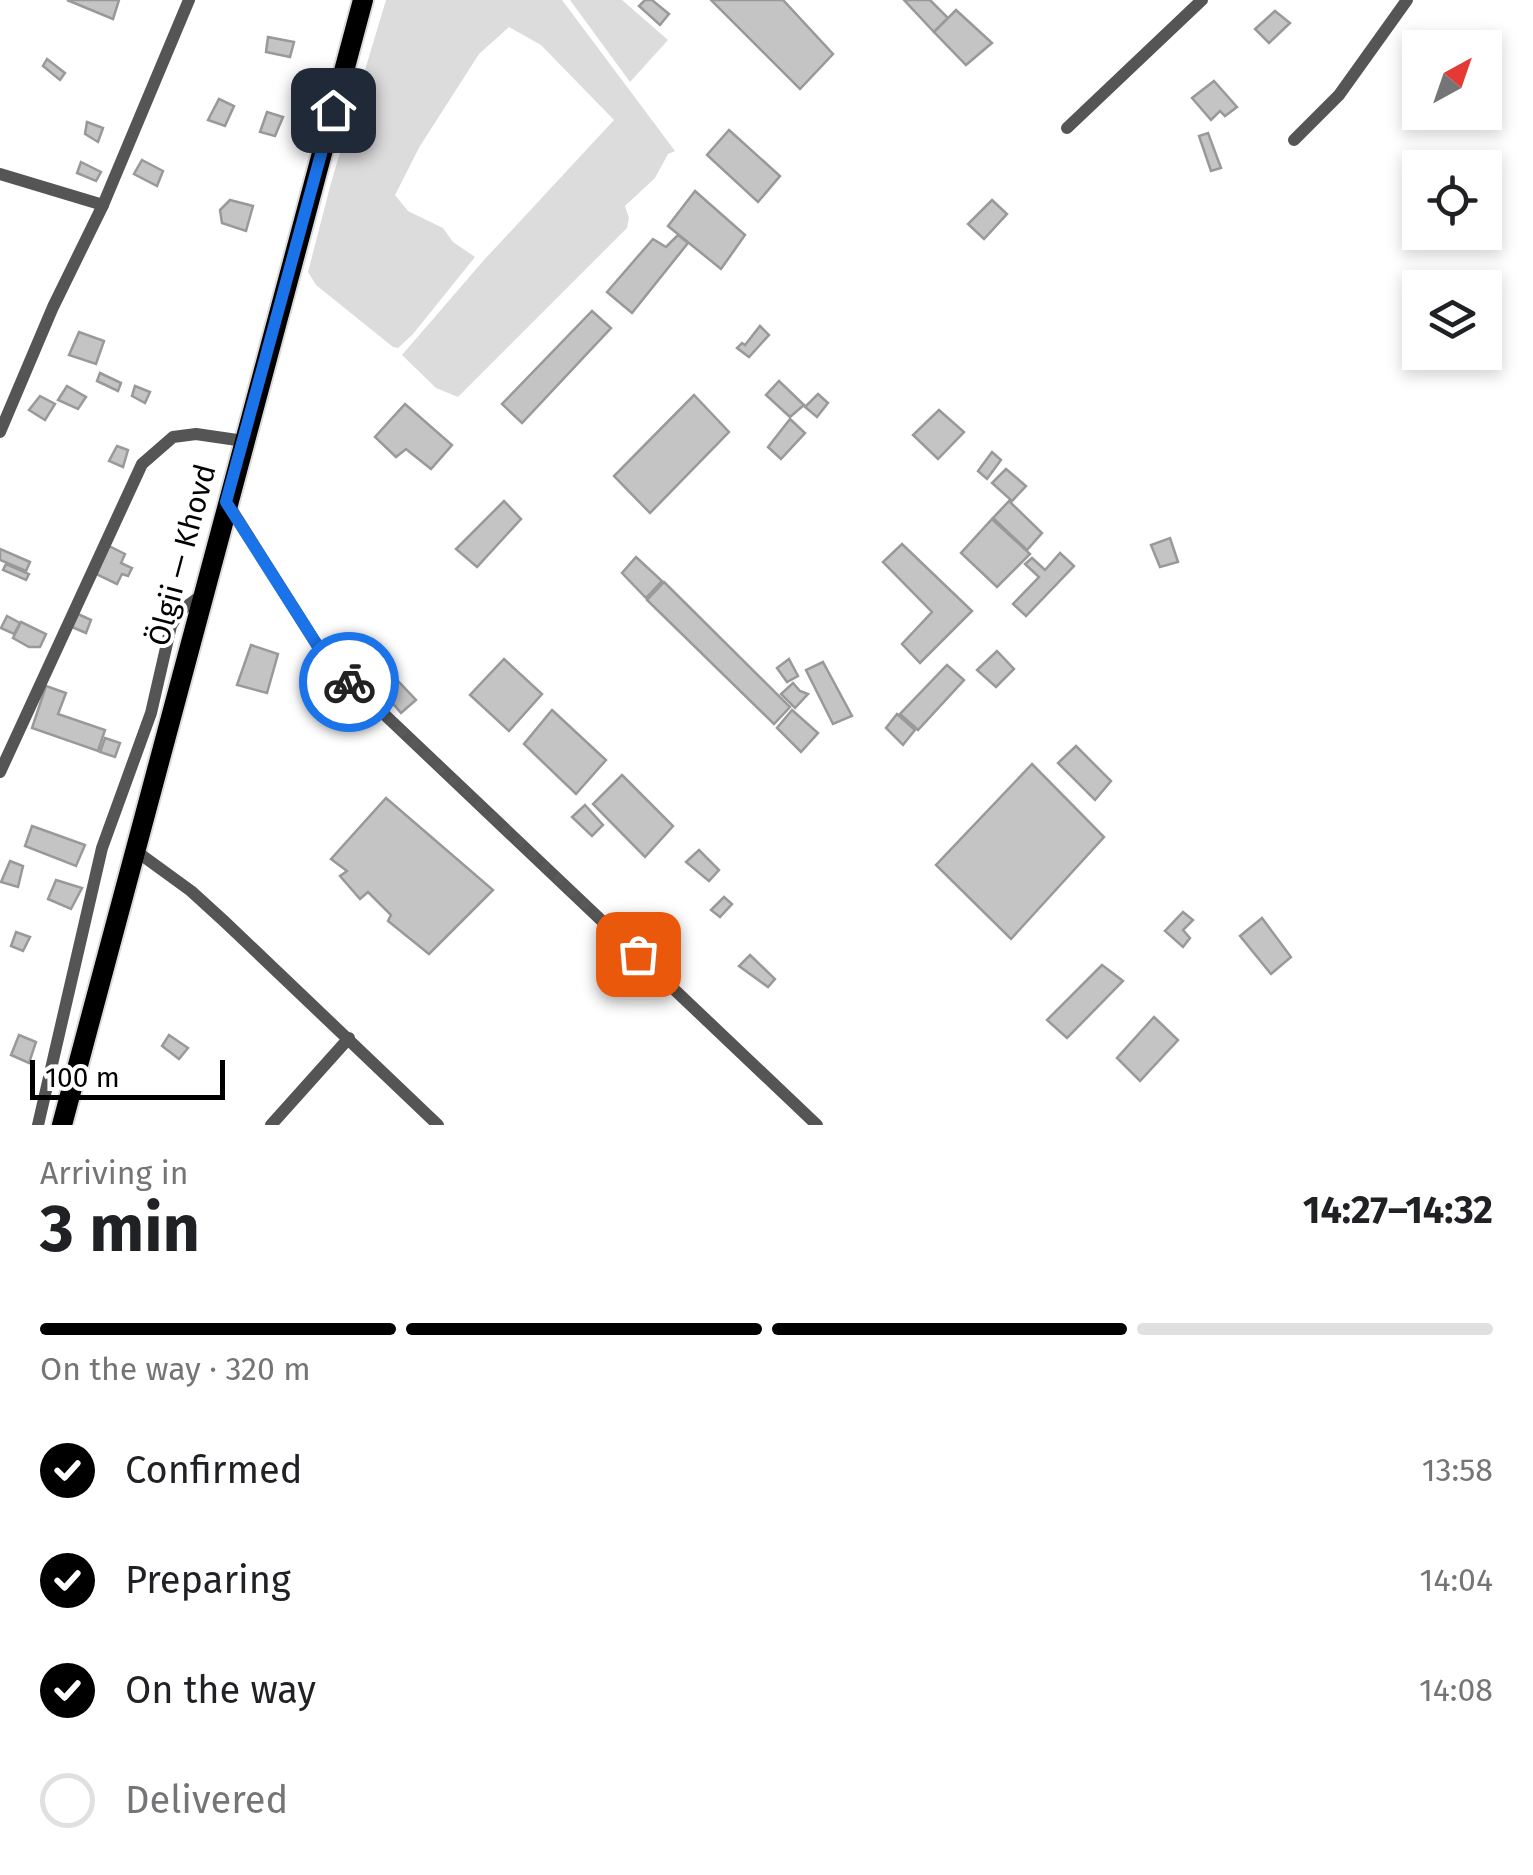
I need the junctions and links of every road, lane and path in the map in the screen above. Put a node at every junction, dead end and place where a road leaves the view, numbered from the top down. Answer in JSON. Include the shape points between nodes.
{"nodes":[{"id":1,"x":188,"y":0,"type":"edge"},
{"id":2,"x":363,"y":0,"type":"edge"},
{"id":3,"x":1202,"y":0,"type":"edge"},
{"id":4,"x":1407,"y":0,"type":"edge"},
{"id":5,"x":1066,"y":128,"type":"dead end"},
{"id":6,"x":1294,"y":140,"type":"dead end"},
{"id":7,"x":0,"y":174,"type":"edge"},
{"id":8,"x":102,"y":205,"type":"junction"},
{"id":9,"x":0,"y":432,"type":"edge"},
{"id":10,"x":244,"y":441,"type":"junction"},
{"id":11,"x":226,"y":502,"type":"junction"},
{"id":12,"x":202,"y":595,"type":"junction"},
{"id":13,"x":0,"y":772,"type":"edge"},
{"id":14,"x":136,"y":851,"type":"junction"},
{"id":15,"x":349,"y":1038,"type":"junction"},
{"id":16,"x":431,"y":1123,"type":"edge"},
{"id":17,"x":38,"y":1125,"type":"edge"},
{"id":18,"x":62,"y":1125,"type":"edge"},
{"id":19,"x":270,"y":1125,"type":"edge"},
{"id":20,"x":817,"y":1125,"type":"edge"}],
"edges":[{"from":1,"to":8,"type":"street"},
{"from":2,"to":10,"type":"highway","name":"Ölgii — Khovd"},
{"from":3,"to":5,"type":"street"},
{"from":4,"to":6,"type":"street","via":[[1340,95]]},
{"from":7,"to":8,"type":"street"},
{"from":8,"to":9,"type":"street"},
{"from":10,"to":11,"type":"highway","name":"Ölgii — Khovd"},
{"from":10,"to":13,"type":"street","via":[[173,437],[142,464]]},
{"from":11,"to":12,"type":"highway","name":"Ölgii — Khovd"},
{"from":11,"to":20,"type":"street","via":[[326,659]]},
{"from":12,"to":14,"type":"highway","name":"Ölgii — Khovd"},
{"from":12,"to":17,"type":"street","via":[[170,626],[151,713],[102,848]]},
{"from":14,"to":15,"type":"street","via":[[191,891]]},
{"from":14,"to":18,"type":"highway","name":"Ölgii — Khovd"},
{"from":15,"to":16,"type":"street"},
{"from":15,"to":19,"type":"street"}]}
